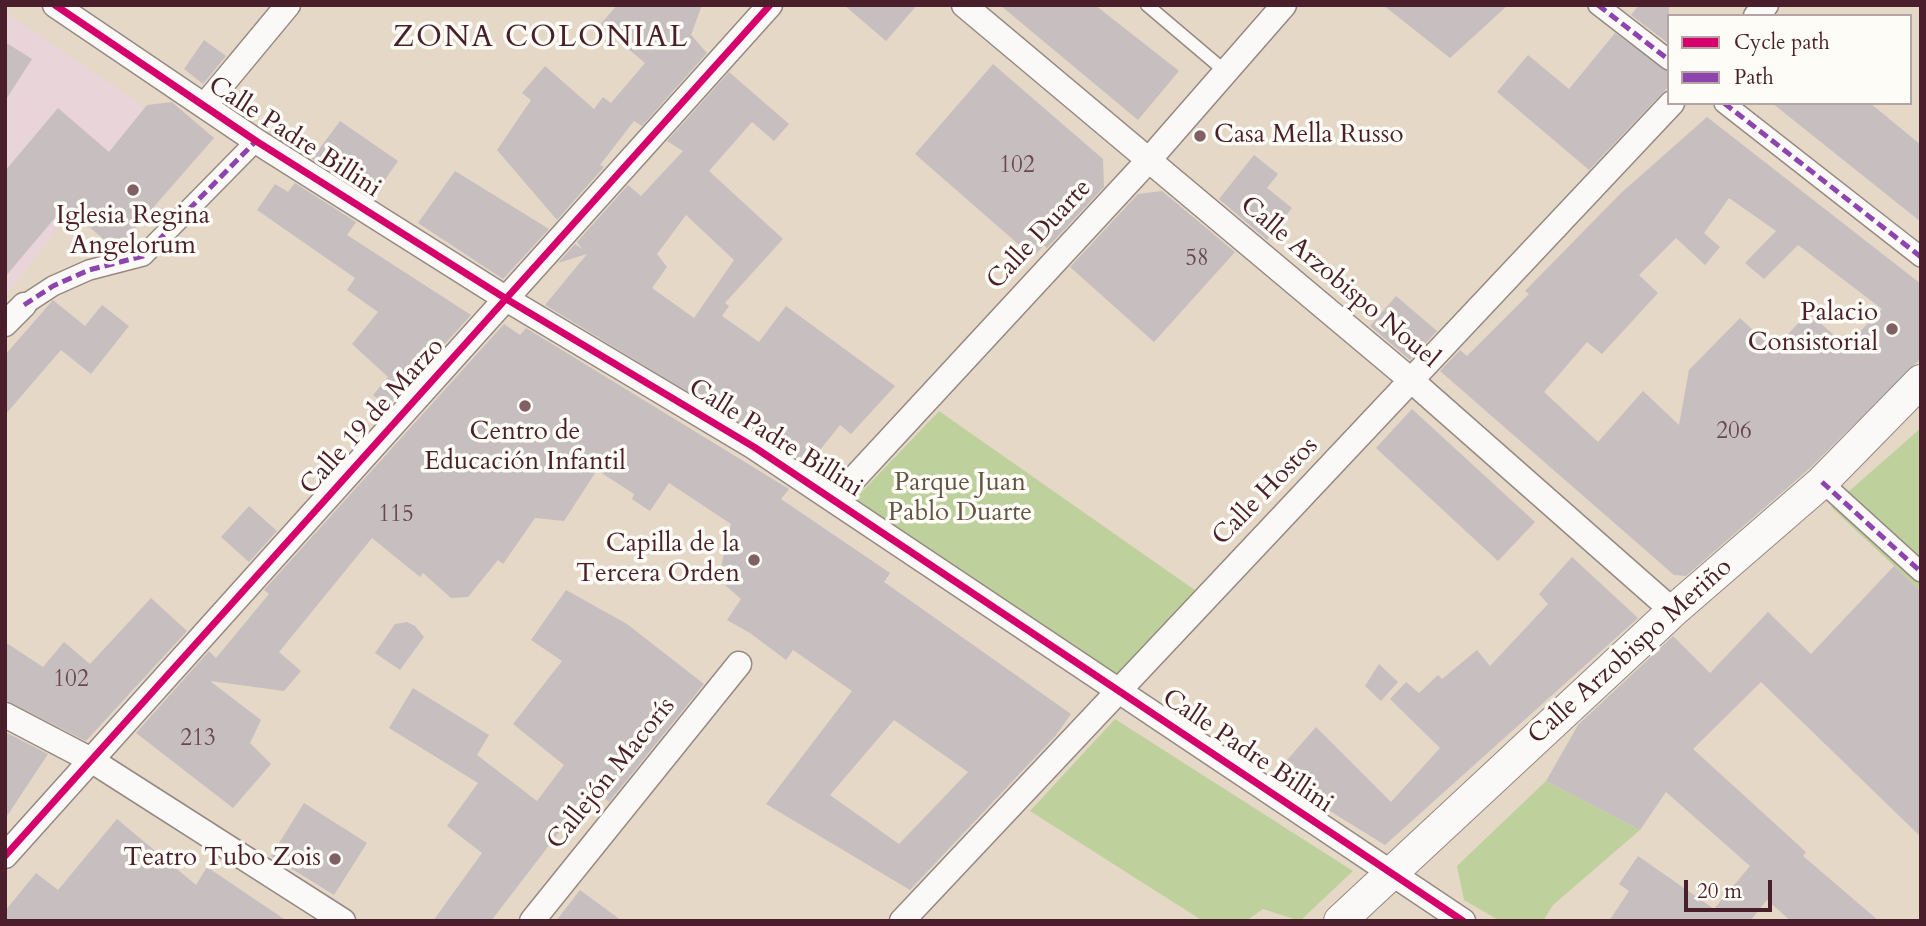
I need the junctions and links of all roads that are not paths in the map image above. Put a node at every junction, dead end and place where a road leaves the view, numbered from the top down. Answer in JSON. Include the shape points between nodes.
{"nodes":[{"id":1,"x":55,"y":5,"type":"edge"},
{"id":2,"x":288,"y":5,"type":"edge"},
{"id":3,"x":770,"y":5,"type":"edge"},
{"id":4,"x":964,"y":5,"type":"edge"},
{"id":5,"x":1147,"y":5,"type":"edge"},
{"id":6,"x":1284,"y":5,"type":"edge"},
{"id":7,"x":1598,"y":5,"type":"edge"},
{"id":8,"x":1667,"y":58,"type":"edge"},
{"id":9,"x":1226,"y":72,"type":"junction"},
{"id":10,"x":205,"y":105,"type":"junction"},
{"id":11,"x":1670,"y":105,"type":"edge"},
{"id":12,"x":1727,"y":105,"type":"edge"},
{"id":13,"x":256,"y":141,"type":"junction"},
{"id":14,"x":1147,"y":162,"type":"junction"},
{"id":15,"x":1921,"y":257,"type":"edge"},
{"id":16,"x":508,"y":300,"type":"junction"},
{"id":17,"x":24,"y":305,"type":"joint"},
{"id":18,"x":5,"y":324,"type":"edge"},
{"id":19,"x":1412,"y":381,"type":"junction"},
{"id":20,"x":1921,"y":381,"type":"edge"},
{"id":21,"x":1822,"y":482,"type":"junction"},
{"id":22,"x":834,"y":500,"type":"junction"},
{"id":23,"x":1921,"y":572,"type":"edge"},
{"id":24,"x":1673,"y":611,"type":"junction"},
{"id":25,"x":739,"y":664,"type":"dead end"},
{"id":26,"x":1119,"y":691,"type":"junction"},
{"id":27,"x":5,"y":715,"type":"edge"},
{"id":28,"x":91,"y":760,"type":"junction"},
{"id":29,"x":5,"y":856,"type":"edge"},
{"id":30,"x":1391,"y":874,"type":"junction"},
{"id":31,"x":344,"y":921,"type":"edge"},
{"id":32,"x":532,"y":921,"type":"edge"},
{"id":33,"x":902,"y":921,"type":"edge"},
{"id":34,"x":1340,"y":921,"type":"edge"},
{"id":35,"x":1463,"y":921,"type":"edge"}],
"edges":[{"from":1,"to":10,"type":"street","name":"Calle Padre Billini"},
{"from":2,"to":10,"type":"street"},
{"from":3,"to":16,"type":"street","name":"Calle 19 de Marzo"},
{"from":4,"to":14,"type":"street","name":"Calle Arzobispo Nouel"},
{"from":5,"to":9,"type":"lane"},
{"from":6,"to":9,"type":"street","name":"Calle Duarte"},
{"from":7,"to":8,"type":"street"},
{"from":9,"to":14,"type":"street","name":"Calle Duarte"},
{"from":10,"to":13,"type":"street","name":"Calle Padre Billini"},
{"from":11,"to":19,"type":"street","name":"Calle Hostos"},
{"from":12,"to":15,"type":"street"},
{"from":13,"to":16,"type":"street","name":"Calle Padre Billini"},
{"from":13,"to":17,"type":"street","via":[[143,256],[89,270]]},
{"from":14,"to":19,"type":"street","name":"Calle Arzobispo Nouel"},
{"from":14,"to":22,"type":"street","name":"Calle Duarte"},
{"from":16,"to":22,"type":"street","name":"Calle Padre Billini"},
{"from":16,"to":28,"type":"street","name":"Calle 19 de Marzo"},
{"from":17,"to":18,"type":"street"},
{"from":19,"to":24,"type":"street","name":"Calle Arzobispo Nouel"},
{"from":19,"to":26,"type":"street","name":"Calle Hostos"},
{"from":20,"to":21,"type":"street","name":"Calle Arzobispo Meriño"},
{"from":21,"to":23,"type":"street"},
{"from":21,"to":24,"type":"street","name":"Calle Arzobispo Meriño"},
{"from":22,"to":26,"type":"street","name":"Calle Padre Billini"},
{"from":24,"to":30,"type":"street","name":"Calle Arzobispo Meriño"},
{"from":25,"to":32,"type":"street","name":"Callejón Macorís"},
{"from":26,"to":30,"type":"street","name":"Calle Padre Billini"},
{"from":26,"to":33,"type":"street","name":"Calle Hostos"},
{"from":27,"to":28,"type":"street"},
{"from":28,"to":29,"type":"street","name":"Calle 19 de Marzo"},
{"from":28,"to":31,"type":"street"},
{"from":30,"to":34,"type":"street","name":"Calle Arzobispo Meriño"},
{"from":30,"to":35,"type":"street","name":"Calle Padre Billini"}]}
